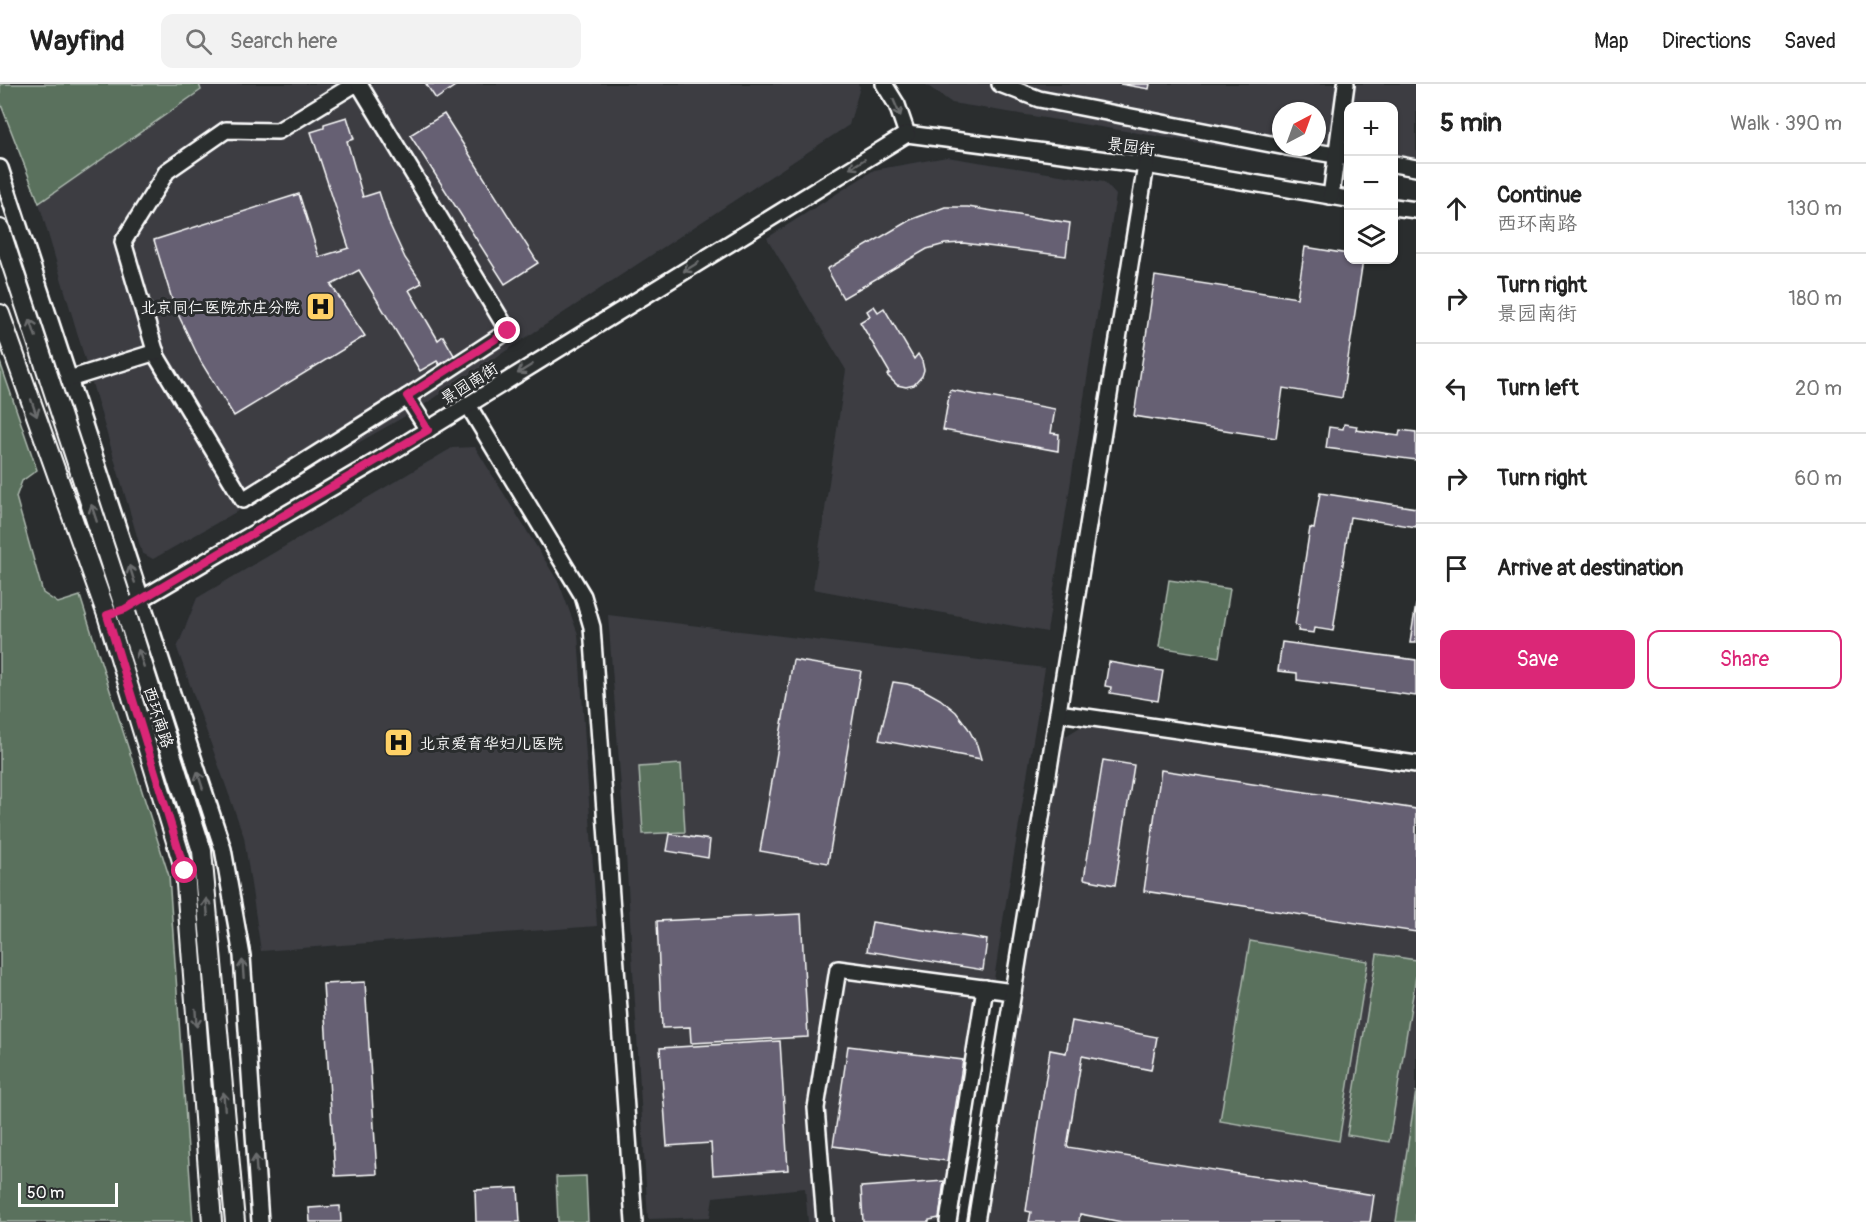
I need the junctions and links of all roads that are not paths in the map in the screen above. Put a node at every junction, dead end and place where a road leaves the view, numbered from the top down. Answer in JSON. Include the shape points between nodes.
{"nodes":[{"id":1,"x":354,"y":84,"type":"edge"},
{"id":2,"x":359,"y":84,"type":"edge"},
{"id":3,"x":884,"y":84,"type":"edge"},
{"id":4,"x":1000,"y":84,"type":"edge"},
{"id":5,"x":1346,"y":84,"type":"edge"},
{"id":6,"x":907,"y":134,"type":"junction"},
{"id":7,"x":1272,"y":144,"type":"edge"},
{"id":8,"x":1326,"y":153,"type":"edge"},
{"id":9,"x":1342,"y":156,"type":"edge"},
{"id":10,"x":1146,"y":165,"type":"junction"},
{"id":11,"x":1398,"y":165,"type":"edge"},
{"id":12,"x":0,"y":168,"type":"edge"},
{"id":13,"x":1416,"y":168,"type":"edge"},
{"id":14,"x":1331,"y":196,"type":"junction"},
{"id":15,"x":1344,"y":198,"type":"edge"},
{"id":16,"x":1398,"y":208,"type":"edge"},
{"id":17,"x":1416,"y":210,"type":"edge"},
{"id":18,"x":0,"y":229,"type":"edge"},
{"id":19,"x":0,"y":314,"type":"edge"},
{"id":20,"x":156,"y":352,"type":"junction"},
{"id":21,"x":69,"y":379,"type":"junction"},
{"id":22,"x":407,"y":396,"type":"junction"},
{"id":23,"x":468,"y":405,"type":"junction"},
{"id":24,"x":428,"y":430,"type":"junction"},
{"id":25,"x":133,"y":604,"type":"junction"},
{"id":26,"x":107,"y":615,"type":"junction"},
{"id":27,"x":1058,"y":712,"type":"junction"},
{"id":28,"x":1416,"y":764,"type":"edge"},
{"id":29,"x":985,"y":988,"type":"junction"},
{"id":30,"x":1013,"y":992,"type":"junction"},
{"id":31,"x":212,"y":1222,"type":"edge"},
{"id":32,"x":235,"y":1222,"type":"edge"},
{"id":33,"x":260,"y":1222,"type":"edge"},
{"id":34,"x":634,"y":1222,"type":"edge"},
{"id":35,"x":825,"y":1222,"type":"edge"},
{"id":36,"x":948,"y":1222,"type":"edge"},
{"id":37,"x":976,"y":1222,"type":"edge"}],
"edges":[{"from":1,"to":20,"type":"street","via":[[278,131],[226,130],[167,171],[123,242]]},
{"from":2,"to":22,"type":"street","via":[[508,331]]},
{"from":3,"to":6,"type":"street","one_way":true,"via":[[897,105]]},
{"from":4,"to":7,"type":"street","via":[[1039,99]]},
{"from":5,"to":9,"type":"street"},
{"from":6,"to":10,"type":"street","name":"景园街"},
{"from":6,"to":23,"type":"street","name":"景园南街","one_way":true},
{"from":8,"to":9,"type":"street"},
{"from":9,"to":14,"type":"street"},
{"from":10,"to":14,"type":"street","name":"景园街"},
{"from":10,"to":27,"type":"street"},
{"from":11,"to":13,"type":"street"},
{"from":12,"to":21,"type":"street"},
{"from":14,"to":15,"type":"street","name":"景园街"},
{"from":16,"to":17,"type":"street"},
{"from":25,"to":18,"type":"main road","name":"西环南路","one_way":true},
{"from":19,"to":26,"type":"main road","name":"西环南路","one_way":true},
{"from":20,"to":21,"type":"street"},
{"from":20,"to":22,"type":"street","via":[[243,500]]},
{"from":25,"to":21,"type":"street","one_way":true},
{"from":22,"to":24,"type":"street"},
{"from":23,"to":24,"type":"street","name":"景园南街"},
{"from":23,"to":34,"type":"street","via":[[583,596],[592,627]]},
{"from":24,"to":25,"type":"street","name":"景园南街"},
{"from":25,"to":26,"type":"street","name":"景园南街"},
{"from":32,"to":25,"type":"main road","name":"西环南路","one_way":true,"via":[[202,851]]},
{"from":33,"to":25,"type":"street","one_way":true,"via":[[242,956],[223,849]]},
{"from":26,"to":31,"type":"main road","name":"西环南路","one_way":true,"via":[[185,871]]},
{"from":27,"to":28,"type":"street"},
{"from":27,"to":30,"type":"street"},
{"from":29,"to":30,"type":"street"},
{"from":29,"to":35,"type":"street","via":[[838,969],[816,1108]]},
{"from":29,"to":36,"type":"street"},
{"from":30,"to":37,"type":"street"}]}
